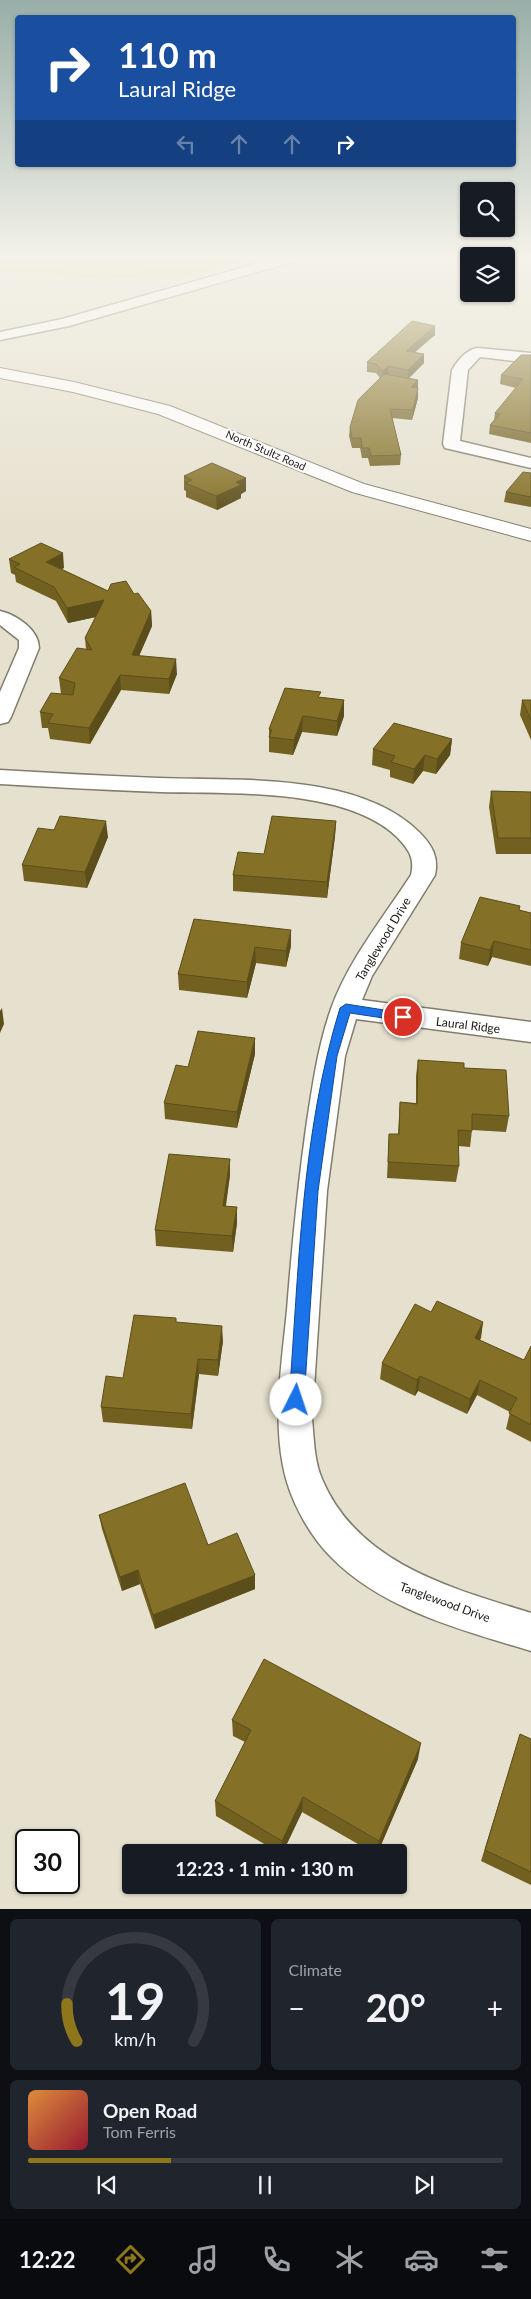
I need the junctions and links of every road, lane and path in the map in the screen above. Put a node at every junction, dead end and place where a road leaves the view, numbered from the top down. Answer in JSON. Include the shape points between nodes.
{"nodes":[{"id":1,"x":531,"y":358,"type":"edge"},
{"id":2,"x":0,"y":373,"type":"edge"},
{"id":3,"x":531,"y":463,"type":"edge"},
{"id":4,"x":531,"y":535,"type":"edge"},
{"id":5,"x":0,"y":617,"type":"edge"},
{"id":6,"x":0,"y":717,"type":"edge"},
{"id":7,"x":0,"y":777,"type":"edge"},
{"id":8,"x":346,"y":1008,"type":"junction"},
{"id":9,"x":531,"y":1032,"type":"edge"},
{"id":10,"x":531,"y":1632,"type":"edge"}],
"edges":[{"from":1,"to":3,"type":"street","via":[[477,352],[464,363],[460,370],[451,444]]},
{"from":2,"to":4,"type":"street","name":"North Stultz Road","via":[[74,387],[164,410],[358,488]]},
{"from":5,"to":6,"type":"street","via":[[29,639],[29,648]]},
{"from":7,"to":8,"type":"street","name":"Tanglewood Drive","via":[[297,792],[353,804],[388,818],[403,828],[425,860],[423,875],[359,975]]},
{"from":8,"to":9,"type":"street","name":"Laural Ridge"},
{"from":8,"to":10,"type":"street","name":"Tanglewood Drive","via":[[331,1056],[312,1191],[295,1419],[305,1481],[331,1529],[372,1570],[426,1596]]}]}
